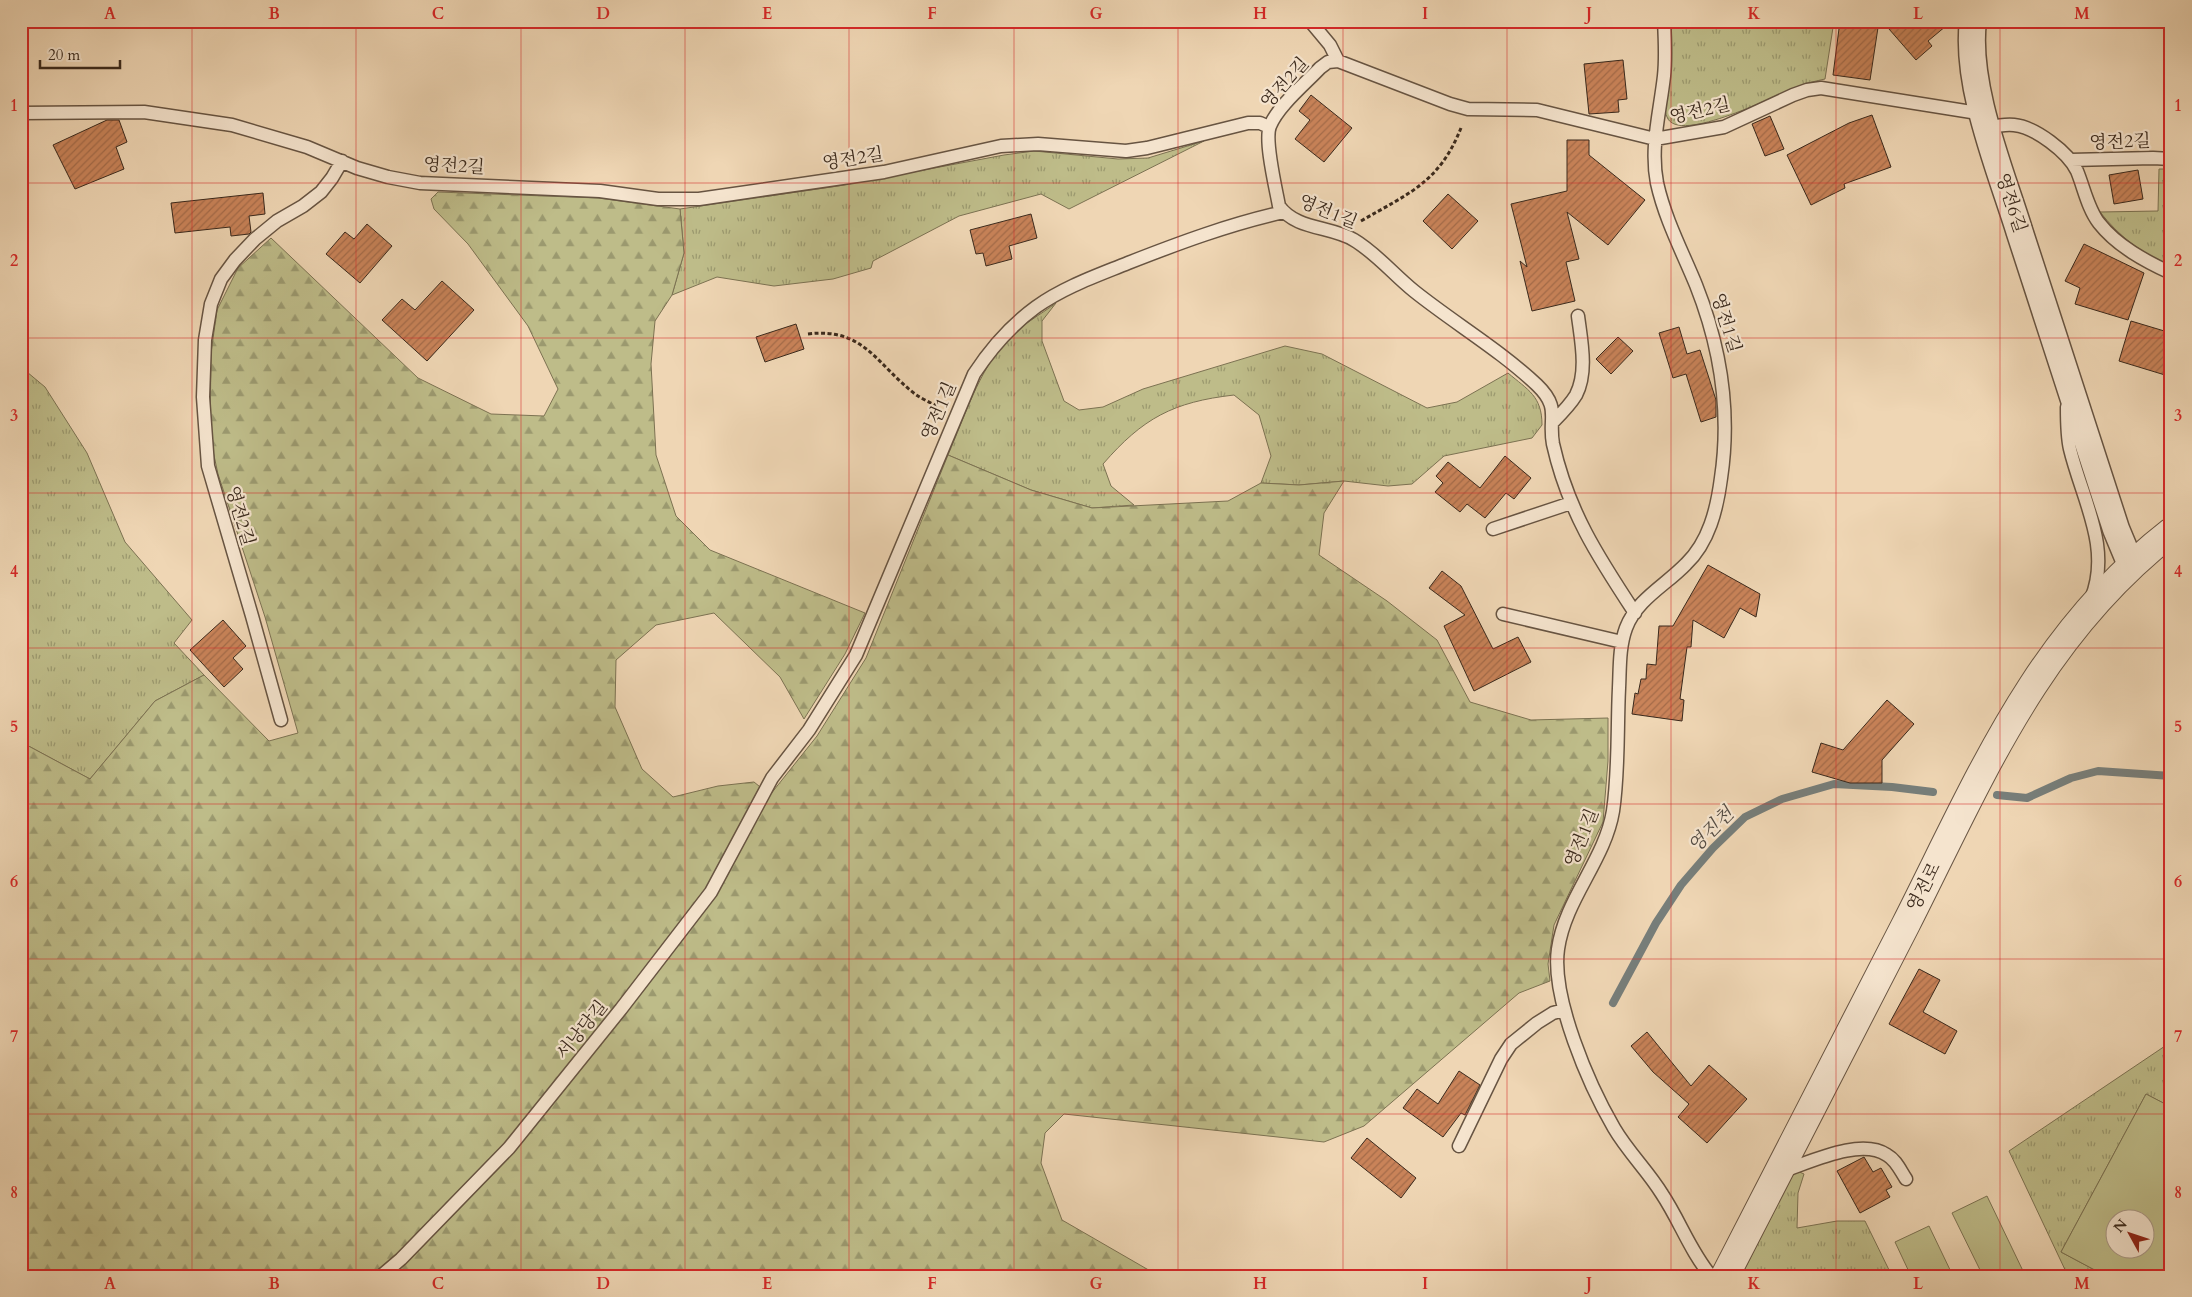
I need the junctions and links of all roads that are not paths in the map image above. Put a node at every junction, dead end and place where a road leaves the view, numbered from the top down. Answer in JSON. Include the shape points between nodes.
{"nodes":[{"id":1,"x":1310,"y":21,"type":"edge"},
{"id":2,"x":1664,"y":21,"type":"edge"},
{"id":3,"x":1973,"y":21,"type":"edge"},
{"id":4,"x":1338,"y":61,"type":"junction"},
{"id":5,"x":21,"y":113,"type":"edge"},
{"id":6,"x":1986,"y":121,"type":"junction"},
{"id":7,"x":1269,"y":127,"type":"junction"},
{"id":8,"x":1655,"y":139,"type":"junction"},
{"id":9,"x":2171,"y":159,"type":"edge"},
{"id":10,"x":2071,"y":160,"type":"junction"},
{"id":11,"x":342,"y":161,"type":"junction"},
{"id":12,"x":1284,"y":212,"type":"junction"},
{"id":13,"x":2171,"y":273,"type":"edge"},
{"id":14,"x":1578,"y":316,"type":"dead end"},
{"id":15,"x":2067,"y":382,"type":"junction"},
{"id":16,"x":1553,"y":422,"type":"junction"},
{"id":17,"x":1571,"y":503,"type":"junction"},
{"id":18,"x":1493,"y":529,"type":"dead end"},
{"id":19,"x":2171,"y":532,"type":"edge"},
{"id":20,"x":2131,"y":565,"type":"junction"},
{"id":21,"x":1635,"y":613,"type":"junction"},
{"id":22,"x":1503,"y":614,"type":"dead end"},
{"id":23,"x":2084,"y":616,"type":"junction"},
{"id":24,"x":1622,"y":642,"type":"junction"},
{"id":25,"x":281,"y":720,"type":"dead end"},
{"id":26,"x":772,"y":778,"type":"joint"},
{"id":27,"x":1564,"y":1010,"type":"junction"},
{"id":28,"x":1458,"y":1146,"type":"dead end"},
{"id":29,"x":1778,"y":1172,"type":"junction"},
{"id":30,"x":1906,"y":1179,"type":"dead end"},
{"id":31,"x":381,"y":1276,"type":"edge"},
{"id":32,"x":1711,"y":1276,"type":"edge"},
{"id":33,"x":1726,"y":1276,"type":"edge"}],
"edges":[{"from":1,"to":4,"type":"lane","name":"영전2길","via":[[1330,45]]},
{"from":2,"to":8,"type":"lane","name":"영전1길","via":[[1665,73]]},
{"from":3,"to":6,"type":"street","name":"영전6길","via":[[1970,42],[1974,78]]},
{"from":4,"to":7,"type":"lane","name":"영전2길","via":[[1328,62],[1320,68]]},
{"from":4,"to":8,"type":"lane","name":"영전2길","via":[[1468,109],[1537,110]]},
{"from":5,"to":11,"type":"lane","name":"영전2길","via":[[144,112],[186,117],[275,136]]},
{"from":6,"to":8,"type":"lane","name":"영전2길","via":[[1821,88],[1792,95],[1724,127]]},
{"from":6,"to":10,"type":"lane","name":"영전2길","via":[[2026,128],[2043,137]]},
{"from":6,"to":15,"type":"street","name":"영전6길"},
{"from":7,"to":11,"type":"lane","name":"영전2길","via":[[1248,123],[1126,151],[1038,144],[1001,146],[884,172],[680,201],[600,191],[420,183],[388,177]]},
{"from":7,"to":12,"type":"lane","name":"영전1길","via":[[1268,142],[1274,176]]},
{"from":8,"to":21,"type":"lane","name":"영전1길","via":[[1655,167],[1663,206],[1711,328],[1719,359],[1726,435],[1721,482],[1710,529],[1701,547],[1687,564],[1651,593]]},
{"from":9,"to":10,"type":"lane","name":"영전2길"},
{"from":10,"to":13,"type":"lane","name":"영전2길","via":[[2098,221],[2107,233],[2145,260]]},
{"from":11,"to":25,"type":"lane","name":"영전2길","via":[[321,192],[277,221],[235,260],[221,279],[211,304],[205,340],[203,397],[208,466]]},
{"from":12,"to":16,"type":"lane","name":"영전1길","via":[[1306,224],[1354,240],[1412,290],[1538,386],[1553,409]]},
{"from":12,"to":26,"type":"lane","name":"영전1길","via":[[1202,234],[1070,286],[1036,307],[990,349],[974,374],[856,656],[809,730]]},
{"from":14,"to":16,"type":"lane","via":[[1581,380],[1577,394]]},
{"from":15,"to":20,"type":"street","name":"영전6길"},
{"from":15,"to":23,"type":"lane","name":"영전6길","via":[[2070,449],[2092,517],[2099,554],[2094,592]]},
{"from":16,"to":17,"type":"lane","name":"영전1길","via":[[1554,446]]},
{"from":17,"to":18,"type":"lane"},
{"from":17,"to":21,"type":"lane","name":"영전1길","via":[[1590,543]]},
{"from":19,"to":20,"type":"street","name":"영전로"},
{"from":20,"to":23,"type":"street","name":"영전로"},
{"from":21,"to":24,"type":"lane","name":"영전1길"},
{"from":22,"to":24,"type":"lane"},
{"from":23,"to":29,"type":"street","name":"영전로","via":[[2043,668],[1999,739]]},
{"from":24,"to":27,"type":"lane","name":"영전1길","via":[[1612,815],[1604,840],[1562,928],[1557,968]]},
{"from":26,"to":31,"type":"lane","name":"서낭당길","via":[[711,892],[621,1009],[509,1148],[402,1259]]},
{"from":27,"to":28,"type":"lane","via":[[1537,1023],[1511,1044]]},
{"from":27,"to":32,"type":"lane","name":"영전1길","via":[[1614,1129],[1662,1192]]},
{"from":29,"to":30,"type":"lane","via":[[1847,1150],[1869,1148],[1888,1155]]},
{"from":29,"to":33,"type":"street","name":"영전로"}]}
